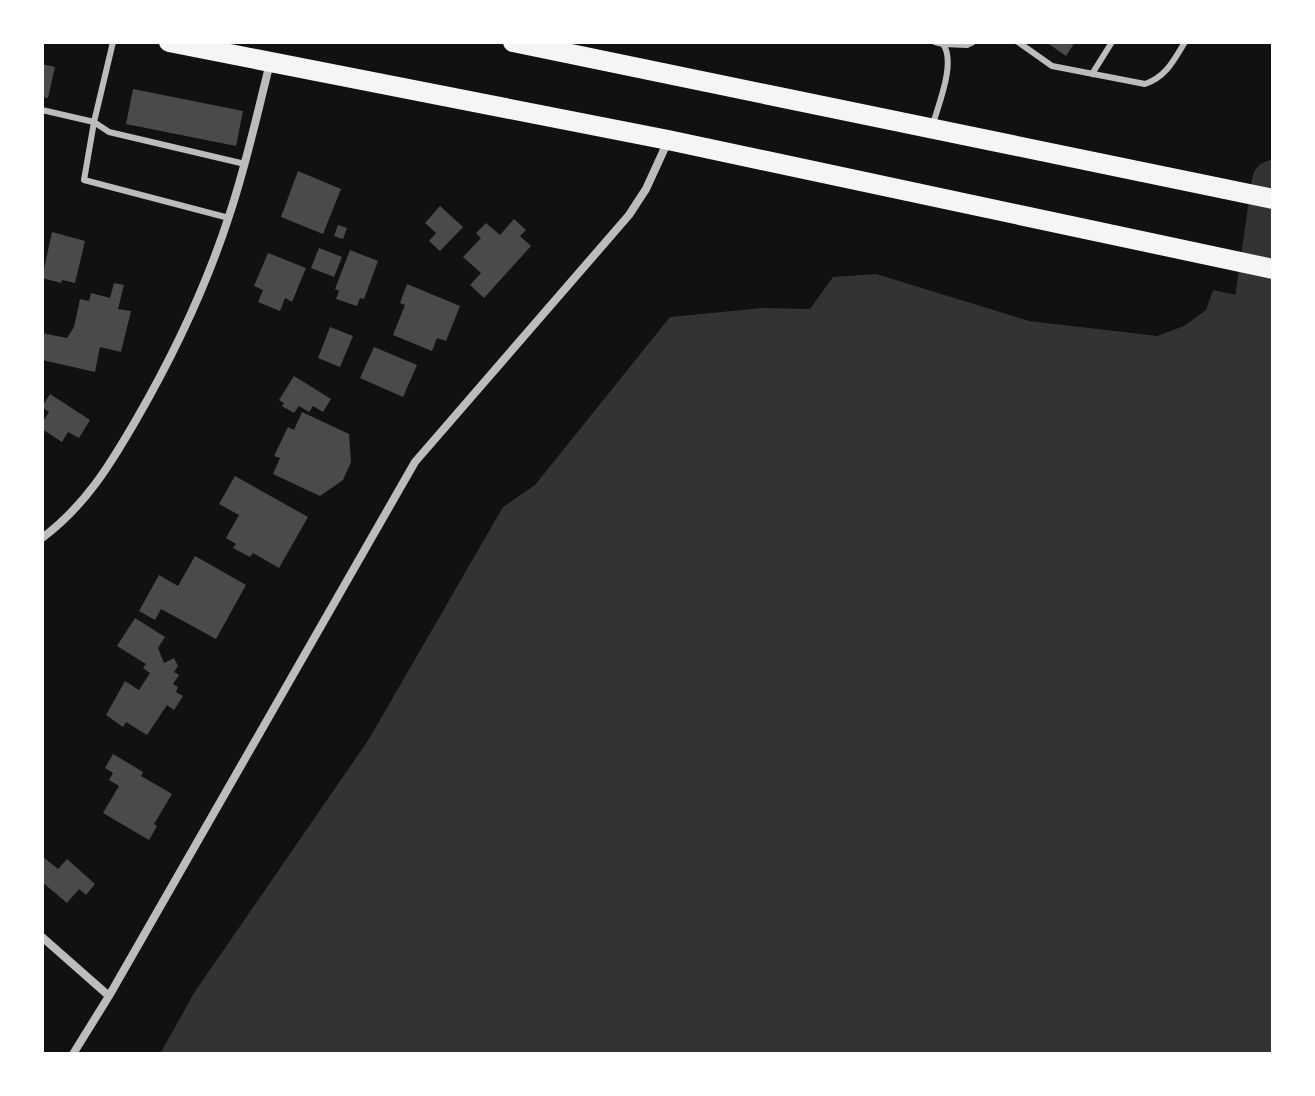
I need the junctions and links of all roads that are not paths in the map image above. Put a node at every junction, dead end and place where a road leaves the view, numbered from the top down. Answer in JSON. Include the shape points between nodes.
{"nodes":[{"id":1,"x":113,"y":42,"type":"edge"},
{"id":2,"x":169,"y":42,"type":"edge"},
{"id":3,"x":513,"y":42,"type":"edge"},
{"id":4,"x":973,"y":42,"type":"edge"},
{"id":5,"x":1018,"y":42,"type":"edge"},
{"id":6,"x":1112,"y":42,"type":"edge"},
{"id":7,"x":1185,"y":42,"type":"edge"},
{"id":8,"x":939,"y":43,"type":"edge"},
{"id":9,"x":271,"y":62,"type":"junction"},
{"id":10,"x":1092,"y":74,"type":"junction"},
{"id":11,"x":42,"y":110,"type":"edge"},
{"id":12,"x":94,"y":122,"type":"junction"},
{"id":13,"x":932,"y":128,"type":"junction"},
{"id":14,"x":668,"y":140,"type":"junction"},
{"id":15,"x":245,"y":164,"type":"junction"},
{"id":16,"x":1273,"y":199,"type":"edge"},
{"id":17,"x":229,"y":218,"type":"junction"},
{"id":18,"x":1273,"y":269,"type":"edge"},
{"id":19,"x":42,"y":538,"type":"edge"},
{"id":20,"x":42,"y":937,"type":"edge"},
{"id":21,"x":109,"y":996,"type":"junction"},
{"id":22,"x":73,"y":1054,"type":"edge"}],
"edges":[{"from":1,"to":12,"type":"lane"},
{"from":2,"to":9,"type":"main road"},
{"from":3,"to":13,"type":"main road"},
{"from":4,"to":8,"type":"lane"},
{"from":5,"to":10,"type":"lane","via":[[1052,66]]},
{"from":6,"to":10,"type":"lane"},
{"from":7,"to":10,"type":"lane","via":[[1157,80],[1145,84]]},
{"from":8,"to":13,"type":"lane","via":[[948,51],[946,83]]},
{"from":9,"to":14,"type":"main road"},
{"from":9,"to":15,"type":"street"},
{"from":11,"to":12,"type":"lane"},
{"from":12,"to":15,"type":"lane","via":[[109,132]]},
{"from":12,"to":17,"type":"lane","via":[[84,180]]},
{"from":13,"to":16,"type":"main road"},
{"from":14,"to":18,"type":"main road"},
{"from":14,"to":21,"type":"street","via":[[629,215],[415,462]]},
{"from":15,"to":17,"type":"street"},
{"from":17,"to":19,"type":"street","via":[[178,343],[125,440],[74,512]]},
{"from":20,"to":21,"type":"street"},
{"from":21,"to":22,"type":"street"}]}
